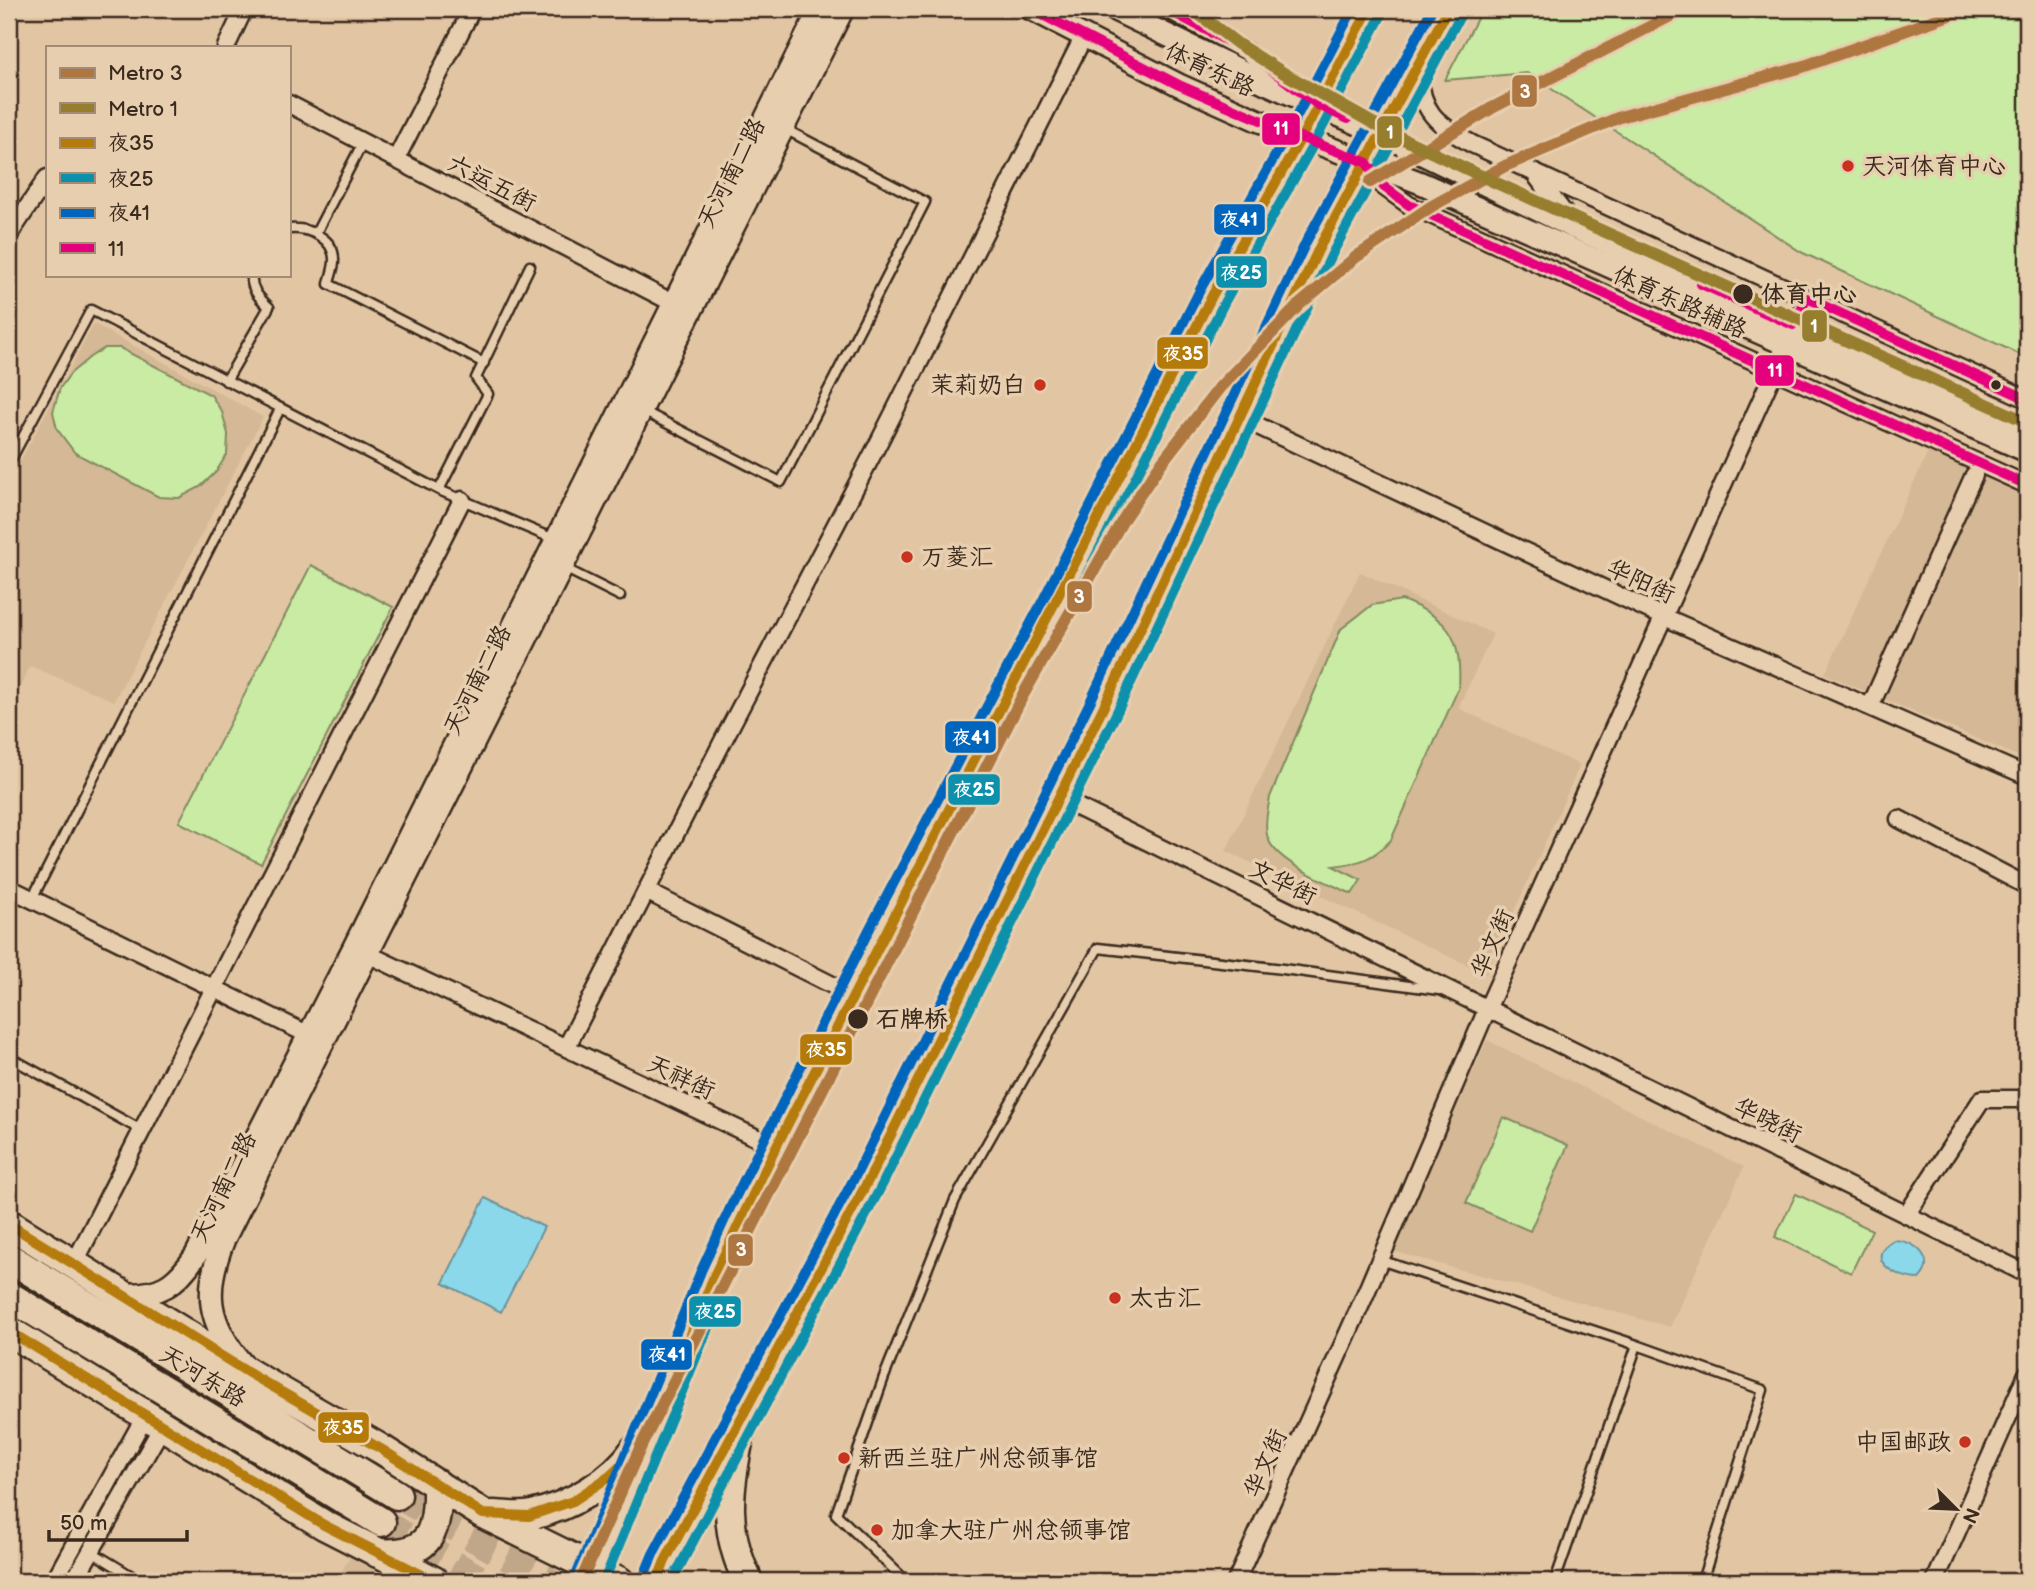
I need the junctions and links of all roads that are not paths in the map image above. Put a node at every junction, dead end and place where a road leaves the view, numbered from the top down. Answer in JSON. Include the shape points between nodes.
{"nodes":[{"id":1,"x":472,"y":9,"type":"edge"},
{"id":2,"x":820,"y":9,"type":"edge"},
{"id":3,"x":842,"y":9,"type":"edge"},
{"id":4,"x":1031,"y":9,"type":"edge"},
{"id":5,"x":1113,"y":9,"type":"edge"},
{"id":6,"x":1167,"y":9,"type":"edge"},
{"id":7,"x":1369,"y":9,"type":"edge"},
{"id":8,"x":1448,"y":9,"type":"edge"},
{"id":9,"x":242,"y":10,"type":"edge"},
{"id":10,"x":1084,"y":36,"type":"junction"},
{"id":11,"x":226,"y":46,"type":"edge"},
{"id":12,"x":1420,"y":62,"type":"junction"},
{"id":13,"x":290,"y":104,"type":"edge"},
{"id":14,"x":1318,"y":105,"type":"junction"},
{"id":15,"x":774,"y":123,"type":"junction"},
{"id":16,"x":1381,"y":134,"type":"junction"},
{"id":17,"x":1301,"y":138,"type":"junction"},
{"id":18,"x":363,"y":142,"type":"junction"},
{"id":19,"x":396,"y":159,"type":"junction"},
{"id":20,"x":1366,"y":162,"type":"junction"},
{"id":21,"x":1534,"y":174,"type":"junction"},
{"id":22,"x":46,"y":179,"type":"edge"},
{"id":23,"x":1576,"y":228,"type":"junction"},
{"id":24,"x":290,"y":229,"type":"edge"},
{"id":25,"x":316,"y":233,"type":"junction"},
{"id":26,"x":9,"y":235,"type":"edge"},
{"id":27,"x":530,"y":266,"type":"dead end"},
{"id":28,"x":252,"y":276,"type":"edge"},
{"id":29,"x":1807,"y":298,"type":"junction"},
{"id":30,"x":674,"y":303,"type":"junction"},
{"id":31,"x":1789,"y":335,"type":"junction"},
{"id":32,"x":484,"y":363,"type":"junction"},
{"id":33,"x":1774,"y":369,"type":"junction"},
{"id":34,"x":226,"y":381,"type":"junction"},
{"id":35,"x":2027,"y":399,"type":"edge"},
{"id":36,"x":633,"y":406,"type":"junction"},
{"id":37,"x":280,"y":409,"type":"junction"},
{"id":38,"x":1239,"y":417,"type":"junction"},
{"id":39,"x":2027,"y":430,"type":"edge"},
{"id":40,"x":1992,"y":435,"type":"junction"},
{"id":41,"x":2027,"y":451,"type":"edge"},
{"id":42,"x":9,"y":463,"type":"edge"},
{"id":43,"x":1977,"y":469,"type":"junction"},
{"id":44,"x":2027,"y":485,"type":"edge"},
{"id":45,"x":439,"y":490,"type":"junction"},
{"id":46,"x":462,"y":500,"type":"junction"},
{"id":47,"x":556,"y":540,"type":"junction"},
{"id":48,"x":554,"y":564,"type":"junction"},
{"id":49,"x":621,"y":596,"type":"dead end"},
{"id":50,"x":1662,"y":617,"type":"junction"},
{"id":51,"x":1870,"y":708,"type":"junction"},
{"id":52,"x":2027,"y":776,"type":"edge"},
{"id":53,"x":1059,"y":798,"type":"junction"},
{"id":54,"x":1899,"y":819,"type":"dead end"},
{"id":55,"x":2027,"y":886,"type":"edge"},
{"id":56,"x":9,"y":888,"type":"edge"},
{"id":57,"x":646,"y":891,"type":"junction"},
{"id":58,"x":32,"y":900,"type":"junction"},
{"id":59,"x":362,"y":951,"type":"junction"},
{"id":60,"x":215,"y":989,"type":"junction"},
{"id":61,"x":1456,"y":992,"type":"junction"},
{"id":62,"x":852,"y":995,"type":"junction"},
{"id":63,"x":1488,"y":1007,"type":"junction"},
{"id":64,"x":309,"y":1035,"type":"junction"},
{"id":65,"x":566,"y":1048,"type":"junction"},
{"id":66,"x":9,"y":1057,"type":"edge"},
{"id":67,"x":2027,"y":1099,"type":"edge"},
{"id":68,"x":143,"y":1131,"type":"junction"},
{"id":69,"x":776,"y":1147,"type":"junction"},
{"id":70,"x":1906,"y":1214,"type":"junction"},
{"id":71,"x":9,"y":1224,"type":"edge"},
{"id":72,"x":9,"y":1258,"type":"edge"},
{"id":73,"x":1380,"y":1260,"type":"junction"},
{"id":74,"x":74,"y":1264,"type":"junction"},
{"id":75,"x":2027,"y":1274,"type":"edge"},
{"id":76,"x":123,"y":1294,"type":"junction"},
{"id":77,"x":9,"y":1296,"type":"edge"},
{"id":78,"x":9,"y":1331,"type":"edge"},
{"id":79,"x":1637,"y":1345,"type":"junction"},
{"id":80,"x":2027,"y":1374,"type":"edge"},
{"id":81,"x":251,"y":1375,"type":"junction"},
{"id":82,"x":743,"y":1412,"type":"junction"},
{"id":83,"x":659,"y":1414,"type":"junction"},
{"id":84,"x":153,"y":1421,"type":"junction"},
{"id":85,"x":437,"y":1484,"type":"junction"},
{"id":86,"x":397,"y":1494,"type":"tunnel mouth"},
{"id":87,"x":483,"y":1514,"type":"junction"},
{"id":88,"x":382,"y":1522,"type":"tunnel mouth"},
{"id":89,"x":77,"y":1543,"type":"junction"},
{"id":90,"x":92,"y":1552,"type":"junction"},
{"id":91,"x":376,"y":1553,"type":"junction"},
{"id":92,"x":591,"y":1575,"type":"edge"},
{"id":93,"x":54,"y":1581,"type":"edge"},
{"id":94,"x":74,"y":1581,"type":"edge"},
{"id":95,"x":140,"y":1581,"type":"edge"},
{"id":96,"x":411,"y":1581,"type":"edge"},
{"id":97,"x":433,"y":1581,"type":"edge"},
{"id":98,"x":620,"y":1581,"type":"edge"},
{"id":99,"x":657,"y":1581,"type":"edge"},
{"id":100,"x":748,"y":1581,"type":"edge"},
{"id":101,"x":906,"y":1581,"type":"edge"},
{"id":102,"x":1072,"y":1581,"type":"edge"},
{"id":103,"x":1094,"y":1581,"type":"edge"},
{"id":104,"x":1236,"y":1581,"type":"edge"},
{"id":105,"x":1555,"y":1581,"type":"edge"},
{"id":106,"x":1702,"y":1581,"type":"edge"},
{"id":107,"x":1935,"y":1581,"type":"edge"}],
"edges":[{"from":1,"to":19,"type":"street"},
{"from":2,"to":15,"type":"street","name":"天河南二路"},
{"from":3,"to":15,"type":"street","name":"天河南二路"},
{"from":4,"to":10,"type":"street","name":"体育东路"},
{"from":5,"to":14,"type":"street","name":"体育东路"},
{"from":6,"to":14,"type":"street","via":[[1246,51]]},
{"from":7,"to":14,"type":"highway"},
{"from":8,"to":12,"type":"highway"},
{"from":9,"to":11,"type":"street"},
{"from":10,"to":17,"type":"street","name":"体育东路","via":[[1180,85]]},
{"from":10,"to":57,"type":"street"},
{"from":12,"to":16,"type":"highway"},
{"from":12,"to":21,"type":"street","via":[[1423,98],[1446,130]]},
{"from":13,"to":18,"type":"street","name":"六运五街"},
{"from":14,"to":16,"type":"street","name":"体育东路"},
{"from":14,"to":17,"type":"highway"},
{"from":15,"to":30,"type":"street","name":"天河南二路"},
{"from":15,"to":36,"type":"street","name":"天河南二路"},
{"from":15,"to":36,"type":"lane","via":[[925,202],[781,482]]},
{"from":16,"to":20,"type":"highway"},
{"from":16,"to":23,"type":"street","name":"体育东路"},
{"from":17,"to":20,"type":"street","name":"体育东路"},
{"from":17,"to":62,"type":"highway","via":[[1213,294]]},
{"from":18,"to":19,"type":"street","name":"六运五街"},
{"from":18,"to":25,"type":"lane"},
{"from":19,"to":30,"type":"street","name":"六运五街"},
{"from":20,"to":31,"type":"street","name":"体育东路"},
{"from":20,"to":33,"type":"street","name":"体育东路辅路","via":[[1384,187],[1409,205]]},
{"from":20,"to":38,"type":"highway","via":[[1329,228]]},
{"from":21,"to":23,"type":"street"},
{"from":21,"to":29,"type":"street"},
{"from":22,"to":26,"type":"street"},
{"from":23,"to":31,"type":"street","name":"体育东路"},
{"from":24,"to":25,"type":"lane"},
{"from":25,"to":32,"type":"lane","via":[[327,240],[334,259],[329,284]]},
{"from":27,"to":32,"type":"lane"},
{"from":28,"to":34,"type":"lane","via":[[259,298],[269,306]]},
{"from":29,"to":31,"type":"street","name":"华文街"},
{"from":29,"to":35,"type":"street"},
{"from":30,"to":36,"type":"street","name":"天河南二路"},
{"from":31,"to":33,"type":"street","name":"华文街"},
{"from":31,"to":39,"type":"street","name":"体育东路"},
{"from":31,"to":40,"type":"street","name":"体育东路"},
{"from":32,"to":45,"type":"lane","via":[[476,378],[488,394]]},
{"from":33,"to":43,"type":"street","name":"体育东路辅路"},
{"from":33,"to":50,"type":"street","name":"华文街"},
{"from":34,"to":37,"type":"lane"},
{"from":34,"to":42,"type":"lane","via":[[92,310]]},
{"from":36,"to":47,"type":"street","name":"天河南二路"},
{"from":36,"to":48,"type":"street","name":"天河南二路"},
{"from":37,"to":45,"type":"lane"},
{"from":37,"to":58,"type":"lane"},
{"from":38,"to":50,"type":"street","name":"华阳街"},
{"from":38,"to":53,"type":"highway"},
{"from":40,"to":41,"type":"street","name":"体育东路"},
{"from":40,"to":43,"type":"street"},
{"from":43,"to":44,"type":"street","name":"体育东路辅路"},
{"from":43,"to":51,"type":"street"},
{"from":45,"to":46,"type":"lane"},
{"from":46,"to":47,"type":"lane"},
{"from":46,"to":60,"type":"street"},
{"from":47,"to":48,"type":"street","name":"天河南二路"},
{"from":48,"to":49,"type":"lane"},
{"from":48,"to":59,"type":"street","name":"天河南二路"},
{"from":50,"to":51,"type":"street","name":"华阳街"},
{"from":50,"to":63,"type":"street","name":"华文街"},
{"from":51,"to":52,"type":"street","name":"华阳街"},
{"from":53,"to":61,"type":"street","name":"文华街"},
{"from":53,"to":82,"type":"highway","via":[[870,1177]]},
{"from":54,"to":55,"type":"street"},
{"from":56,"to":58,"type":"street"},
{"from":57,"to":62,"type":"street"},
{"from":57,"to":65,"type":"street"},
{"from":58,"to":60,"type":"street"},
{"from":59,"to":64,"type":"street","name":"天河南二路"},
{"from":59,"to":65,"type":"street","name":"天祥街"},
{"from":59,"to":81,"type":"street","name":"天河南二路","via":[[215,1263],[210,1303],[218,1329]]},
{"from":60,"to":64,"type":"street"},
{"from":60,"to":68,"type":"street"},
{"from":61,"to":63,"type":"street","name":"文华街"},
{"from":61,"to":101,"type":"lane","via":[[1098,948],[955,1200],[884,1377],[836,1514]]},
{"from":62,"to":69,"type":"highway"},
{"from":63,"to":70,"type":"street","name":"华晓街"},
{"from":63,"to":73,"type":"street","name":"华文街"},
{"from":64,"to":76,"type":"street","name":"天河南二路","via":[[184,1273],[158,1290]]},
{"from":65,"to":69,"type":"street","name":"天祥街"},
{"from":66,"to":68,"type":"lane"},
{"from":67,"to":70,"type":"street","via":[[1982,1099]]},
{"from":68,"to":74,"type":"street"},
{"from":69,"to":83,"type":"highway","via":[[714,1276]]},
{"from":70,"to":75,"type":"street","name":"华晓街"},
{"from":71,"to":74,"type":"highway"},
{"from":72,"to":86,"type":"highway","name":"天河东路"},
{"from":73,"to":79,"type":"lane"},
{"from":73,"to":104,"type":"street","name":"华文街"},
{"from":74,"to":76,"type":"highway"},
{"from":76,"to":81,"type":"highway"},
{"from":77,"to":88,"type":"highway","name":"天河东路"},
{"from":78,"to":84,"type":"highway"},
{"from":79,"to":105,"type":"lane"},
{"from":79,"to":106,"type":"lane","via":[[1763,1390]]},
{"from":80,"to":107,"type":"street"},
{"from":81,"to":85,"type":"highway"},
{"from":82,"to":99,"type":"highway"},
{"from":82,"to":100,"type":"highway","via":[[729,1518],[736,1558]]},
{"from":83,"to":87,"type":"highway","via":[[629,1458],[573,1502],[529,1516]]},
{"from":83,"to":92,"type":"highway"},
{"from":84,"to":89,"type":"street"},
{"from":84,"to":90,"type":"street"},
{"from":84,"to":91,"type":"highway"},
{"from":85,"to":87,"type":"highway"},
{"from":85,"to":91,"type":"highway","via":[[438,1513],[424,1544],[409,1553]]},
{"from":87,"to":92,"type":"highway"},
{"from":89,"to":90,"type":"street"},
{"from":89,"to":93,"type":"street"},
{"from":90,"to":94,"type":"street"},
{"from":90,"to":95,"type":"lane"},
{"from":91,"to":96,"type":"highway"},
{"from":91,"to":97,"type":"highway"},
{"from":92,"to":98,"type":"highway"},
{"from":102,"to":103,"type":"lane"}]}
